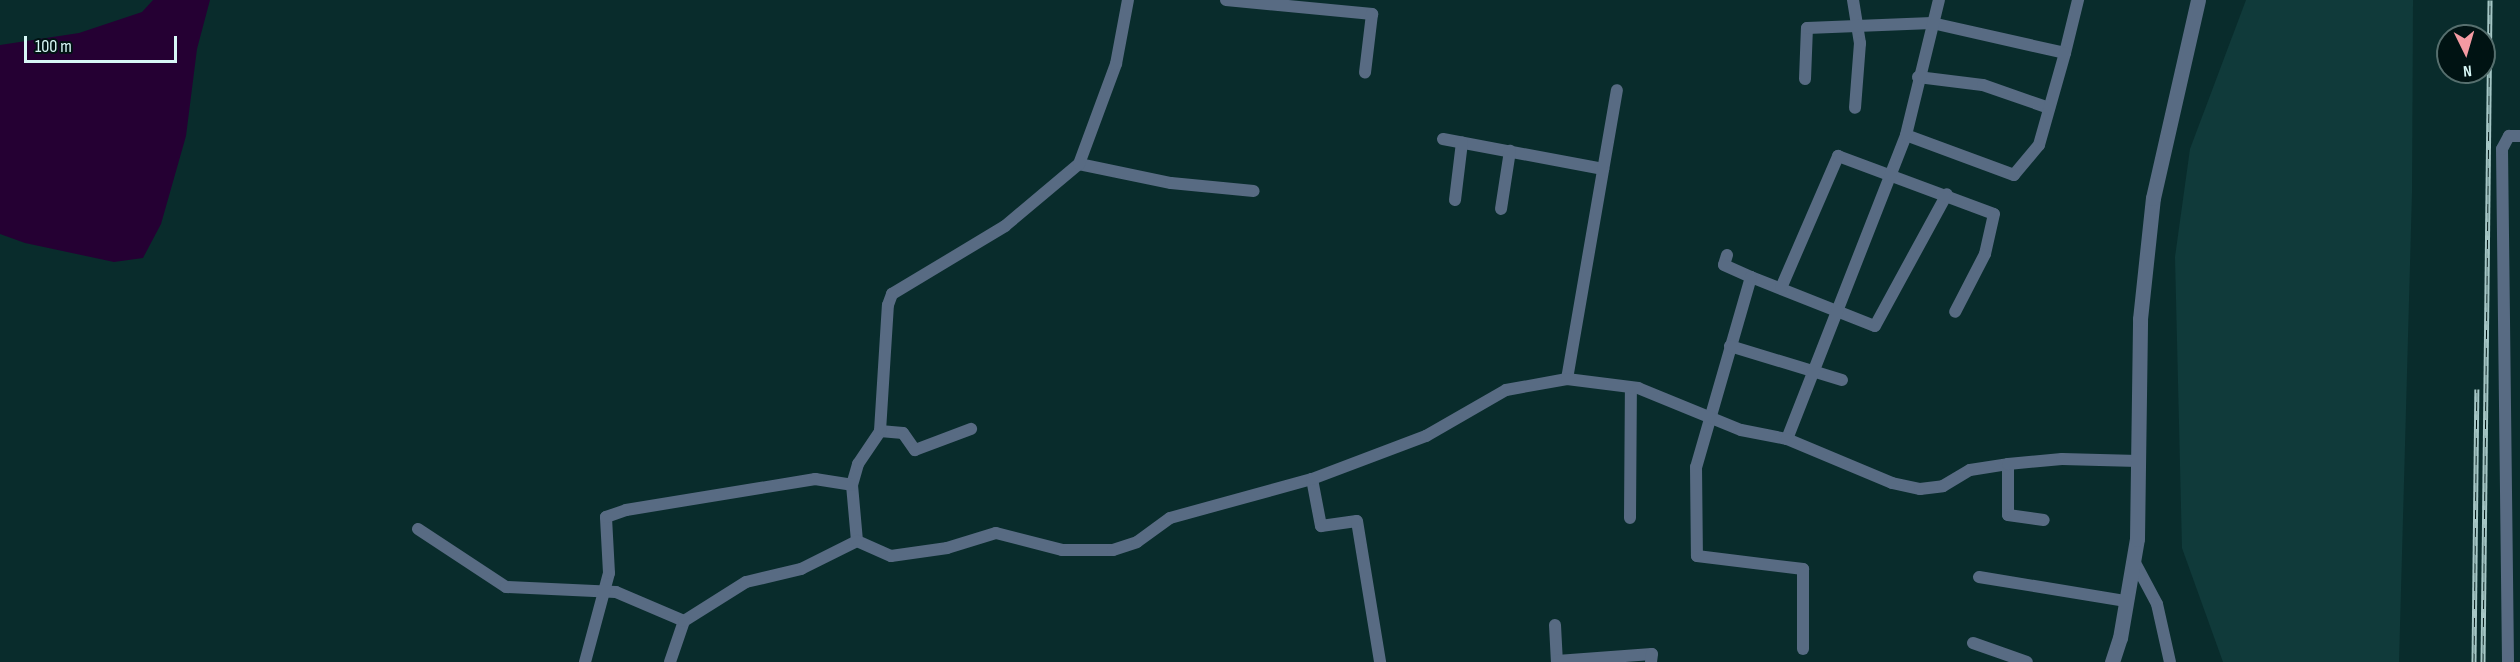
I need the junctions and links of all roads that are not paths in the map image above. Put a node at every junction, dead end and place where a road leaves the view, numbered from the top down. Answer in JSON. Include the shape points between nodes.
{"nodes":[{"id":1,"x":1128,"y":0,"type":"edge"},
{"id":2,"x":1226,"y":0,"type":"edge"},
{"id":3,"x":1853,"y":0,"type":"edge"},
{"id":4,"x":1939,"y":0,"type":"edge"},
{"id":5,"x":2078,"y":0,"type":"edge"},
{"id":6,"x":2198,"y":0,"type":"edge"},
{"id":7,"x":1932,"y":23,"type":"junction"},
{"id":8,"x":1856,"y":26,"type":"junction"},
{"id":9,"x":2065,"y":53,"type":"junction"},
{"id":10,"x":1365,"y":73,"type":"dead end"},
{"id":11,"x":1918,"y":77,"type":"junction"},
{"id":12,"x":1805,"y":79,"type":"dead end"},
{"id":13,"x":1617,"y":90,"type":"dead end"},
{"id":14,"x":1856,"y":108,"type":"dead end"},
{"id":15,"x":2049,"y":108,"type":"junction"},
{"id":16,"x":1906,"y":135,"type":"junction"},
{"id":17,"x":2520,"y":136,"type":"edge"},
{"id":18,"x":1443,"y":139,"type":"dead end"},
{"id":19,"x":1461,"y":142,"type":"junction"},
{"id":20,"x":1510,"y":151,"type":"junction"},
{"id":21,"x":1079,"y":164,"type":"junction"},
{"id":22,"x":1603,"y":169,"type":"junction"},
{"id":23,"x":1889,"y":174,"type":"junction"},
{"id":24,"x":1254,"y":191,"type":"dead end"},
{"id":25,"x":1947,"y":194,"type":"junction"},
{"id":26,"x":1455,"y":200,"type":"dead end"},
{"id":27,"x":1501,"y":209,"type":"dead end"},
{"id":28,"x":1727,"y":255,"type":"dead end"},
{"id":29,"x":1751,"y":278,"type":"junction"},
{"id":30,"x":1781,"y":288,"type":"junction"},
{"id":31,"x":1839,"y":310,"type":"junction"},
{"id":32,"x":1955,"y":312,"type":"dead end"},
{"id":33,"x":1730,"y":346,"type":"junction"},
{"id":34,"x":1817,"y":370,"type":"junction"},
{"id":35,"x":1567,"y":379,"type":"junction"},
{"id":36,"x":1842,"y":380,"type":"dead end"},
{"id":37,"x":1631,"y":388,"type":"junction"},
{"id":38,"x":1710,"y":418,"type":"junction"},
{"id":39,"x":971,"y":429,"type":"dead end"},
{"id":40,"x":880,"y":431,"type":"junction"},
{"id":41,"x":1787,"y":439,"type":"junction"},
{"id":42,"x":2138,"y":461,"type":"junction"},
{"id":43,"x":2008,"y":464,"type":"junction"},
{"id":44,"x":1311,"y":480,"type":"junction"},
{"id":45,"x":852,"y":485,"type":"junction"},
{"id":46,"x":1630,"y":518,"type":"dead end"},
{"id":47,"x":2044,"y":520,"type":"dead end"},
{"id":48,"x":418,"y":529,"type":"dead end"},
{"id":49,"x":857,"y":541,"type":"junction"},
{"id":50,"x":2133,"y":559,"type":"junction"},
{"id":51,"x":1979,"y":577,"type":"dead end"},
{"id":52,"x":604,"y":592,"type":"junction"},
{"id":53,"x":2126,"y":601,"type":"junction"},
{"id":54,"x":684,"y":621,"type":"junction"},
{"id":55,"x":1555,"y":625,"type":"dead end"},
{"id":56,"x":1973,"y":643,"type":"dead end"},
{"id":57,"x":1803,"y":649,"type":"dead end"},
{"id":58,"x":585,"y":662,"type":"edge"},
{"id":59,"x":670,"y":662,"type":"edge"},
{"id":60,"x":1380,"y":662,"type":"edge"},
{"id":61,"x":1651,"y":662,"type":"edge"},
{"id":62,"x":2027,"y":662,"type":"edge"},
{"id":63,"x":2112,"y":662,"type":"edge"},
{"id":64,"x":2170,"y":662,"type":"edge"},
{"id":65,"x":2508,"y":662,"type":"edge"}],
"edges":[{"from":1,"to":21,"type":"street","via":[[1116,64]]},
{"from":2,"to":10,"type":"street","via":[[1372,14]]},
{"from":3,"to":8,"type":"street"},
{"from":4,"to":7,"type":"street"},
{"from":5,"to":9,"type":"street"},
{"from":6,"to":42,"type":"street","via":[[2153,198],[2140,320]]},
{"from":7,"to":8,"type":"street"},
{"from":7,"to":9,"type":"street"},
{"from":7,"to":11,"type":"street"},
{"from":8,"to":12,"type":"street","via":[[1807,28]]},
{"from":8,"to":14,"type":"street","via":[[1860,43]]},
{"from":9,"to":15,"type":"street"},
{"from":11,"to":15,"type":"street","via":[[1983,85]]},
{"from":11,"to":16,"type":"street"},
{"from":13,"to":22,"type":"street"},
{"from":15,"to":16,"type":"street","via":[[2039,145],[2014,175]]},
{"from":16,"to":23,"type":"street"},
{"from":17,"to":65,"type":"street","via":[[2509,136],[2502,149]]},
{"from":18,"to":19,"type":"street"},
{"from":19,"to":20,"type":"street"},
{"from":19,"to":26,"type":"street"},
{"from":20,"to":22,"type":"street"},
{"from":20,"to":27,"type":"street"},
{"from":21,"to":24,"type":"street","via":[[1171,183]]},
{"from":21,"to":40,"type":"street","via":[[1005,226],[892,294],[888,305]]},
{"from":22,"to":35,"type":"street"},
{"from":23,"to":25,"type":"street"},
{"from":23,"to":30,"type":"street","via":[[1838,156]]},
{"from":23,"to":31,"type":"street"},
{"from":25,"to":31,"type":"street","via":[[1875,326]]},
{"from":25,"to":32,"type":"street","via":[[1994,214],[1985,254]]},
{"from":28,"to":29,"type":"street","via":[[1724,264]]},
{"from":29,"to":30,"type":"street"},
{"from":29,"to":33,"type":"street"},
{"from":30,"to":31,"type":"street"},
{"from":31,"to":34,"type":"street"},
{"from":33,"to":34,"type":"street"},
{"from":33,"to":38,"type":"street"},
{"from":34,"to":36,"type":"street"},
{"from":34,"to":41,"type":"street"},
{"from":35,"to":37,"type":"street"},
{"from":35,"to":44,"type":"street","via":[[1506,390],[1426,435]]},
{"from":37,"to":38,"type":"street"},
{"from":37,"to":46,"type":"street"},
{"from":38,"to":41,"type":"street","via":[[1741,430]]},
{"from":38,"to":57,"type":"street","via":[[1696,467],[1697,556],[1803,569]]},
{"from":39,"to":40,"type":"street","via":[[915,450],[903,433]]},
{"from":40,"to":45,"type":"street","via":[[858,464]]},
{"from":41,"to":43,"type":"street","via":[[1892,483],[1920,489],[1943,486],[1970,470]]},
{"from":42,"to":43,"type":"street","via":[[2062,459]]},
{"from":42,"to":50,"type":"street"},
{"from":43,"to":47,"type":"street","via":[[2008,515]]},
{"from":44,"to":49,"type":"street","via":[[1170,518],[1137,542],[1113,550],[1062,550],[996,533],[946,548],[891,556]]},
{"from":44,"to":60,"type":"street","via":[[1321,526],[1357,521]]},
{"from":45,"to":49,"type":"street"},
{"from":45,"to":52,"type":"street","via":[[815,479],[626,510],[606,517],[609,573]]},
{"from":48,"to":52,"type":"street","via":[[506,587]]},
{"from":49,"to":54,"type":"street","via":[[801,569],[746,582]]},
{"from":50,"to":53,"type":"street"},
{"from":50,"to":64,"type":"street","via":[[2157,604]]},
{"from":51,"to":53,"type":"street"},
{"from":52,"to":54,"type":"street","via":[[616,592]]},
{"from":52,"to":58,"type":"street"},
{"from":53,"to":63,"type":"street"},
{"from":54,"to":59,"type":"street"},
{"from":55,"to":61,"type":"street","via":[[1557,661],[1652,654]]},
{"from":56,"to":62,"type":"street"}]}
